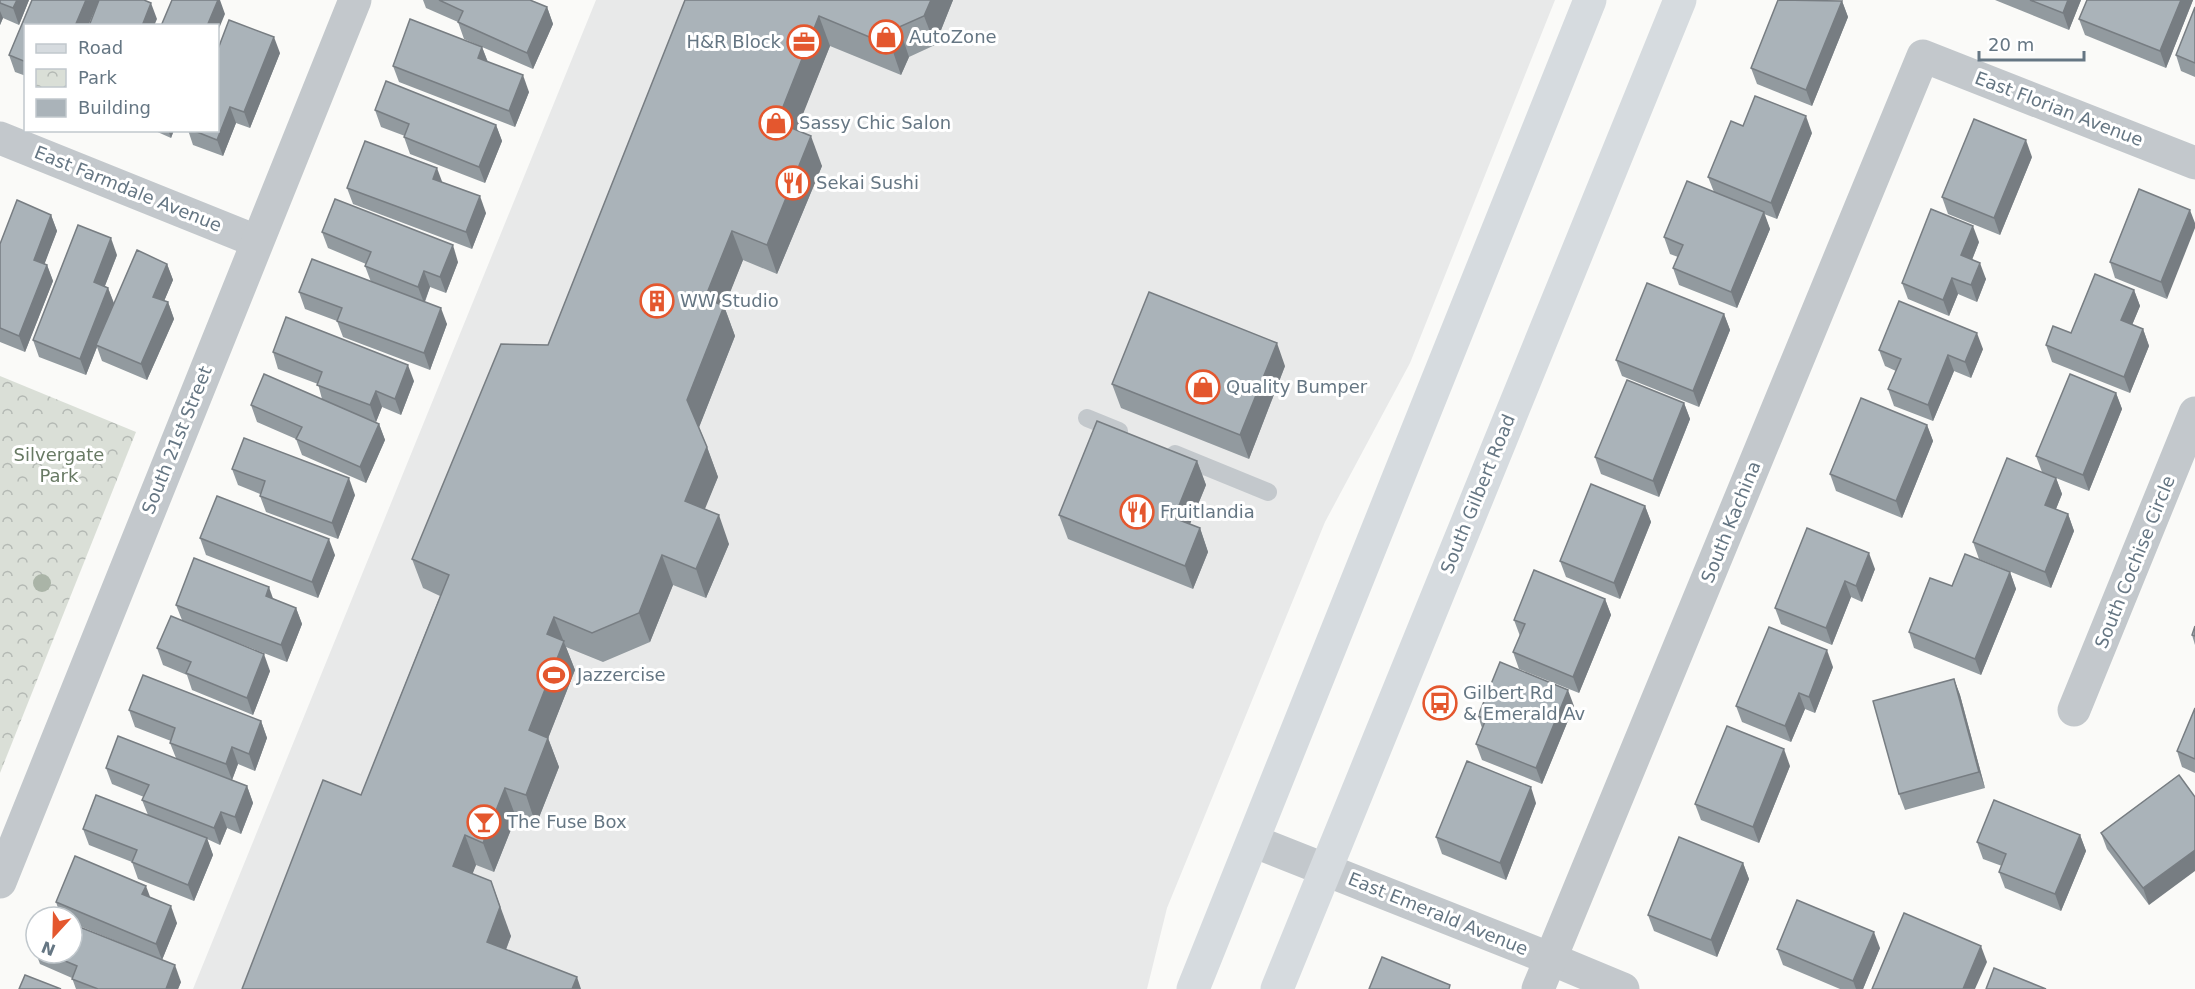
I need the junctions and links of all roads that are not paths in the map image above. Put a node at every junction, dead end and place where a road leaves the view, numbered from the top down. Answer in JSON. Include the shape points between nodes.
{"nodes":[{"id":1,"x":355,"y":0,"type":"edge"},
{"id":2,"x":1590,"y":0,"type":"edge"},
{"id":3,"x":1680,"y":0,"type":"edge"},
{"id":4,"x":1923,"y":56,"type":"joint"},
{"id":5,"x":0,"y":138,"type":"edge"},
{"id":6,"x":2195,"y":163,"type":"edge"},
{"id":7,"x":256,"y":241,"type":"junction"},
{"id":8,"x":2195,"y":413,"type":"edge"},
{"id":9,"x":1087,"y":418,"type":"dead end"},
{"id":10,"x":1130,"y":436,"type":"edge"},
{"id":11,"x":1162,"y":448,"type":"edge"},
{"id":12,"x":1268,"y":492,"type":"dead end"},
{"id":13,"x":2074,"y":710,"type":"dead end"},
{"id":14,"x":1253,"y":841,"type":"junction"},
{"id":15,"x":1325,"y":869,"type":"junction"},
{"id":16,"x":0,"y":882,"type":"edge"},
{"id":17,"x":1551,"y":959,"type":"junction"},
{"id":18,"x":1193,"y":989,"type":"edge"},
{"id":19,"x":1277,"y":989,"type":"edge"},
{"id":20,"x":1538,"y":989,"type":"edge"},
{"id":21,"x":1623,"y":989,"type":"edge"}],
"edges":[{"from":1,"to":7,"type":"street","name":"South 21st Street"},
{"from":2,"to":14,"type":"main road"},
{"from":3,"to":15,"type":"main road","name":"South Gilbert Road"},
{"from":4,"to":6,"type":"street","name":"East Florian Avenue"},
{"from":4,"to":17,"type":"street","name":"South Kachina"},
{"from":5,"to":7,"type":"street","name":"East Farmdale Avenue"},
{"from":7,"to":16,"type":"street","name":"South 21st Street"},
{"from":8,"to":13,"type":"street","name":"South Cochise Circle"},
{"from":9,"to":10,"type":"lane"},
{"from":11,"to":12,"type":"lane"},
{"from":14,"to":15,"type":"street","name":"East Emerald Avenue"},
{"from":14,"to":18,"type":"main road"},
{"from":15,"to":17,"type":"street","name":"East Emerald Avenue"},
{"from":15,"to":19,"type":"main road","name":"South Gilbert Road"},
{"from":17,"to":20,"type":"street","name":"South Kachina"},
{"from":17,"to":21,"type":"street","name":"East Emerald Avenue"}]}
